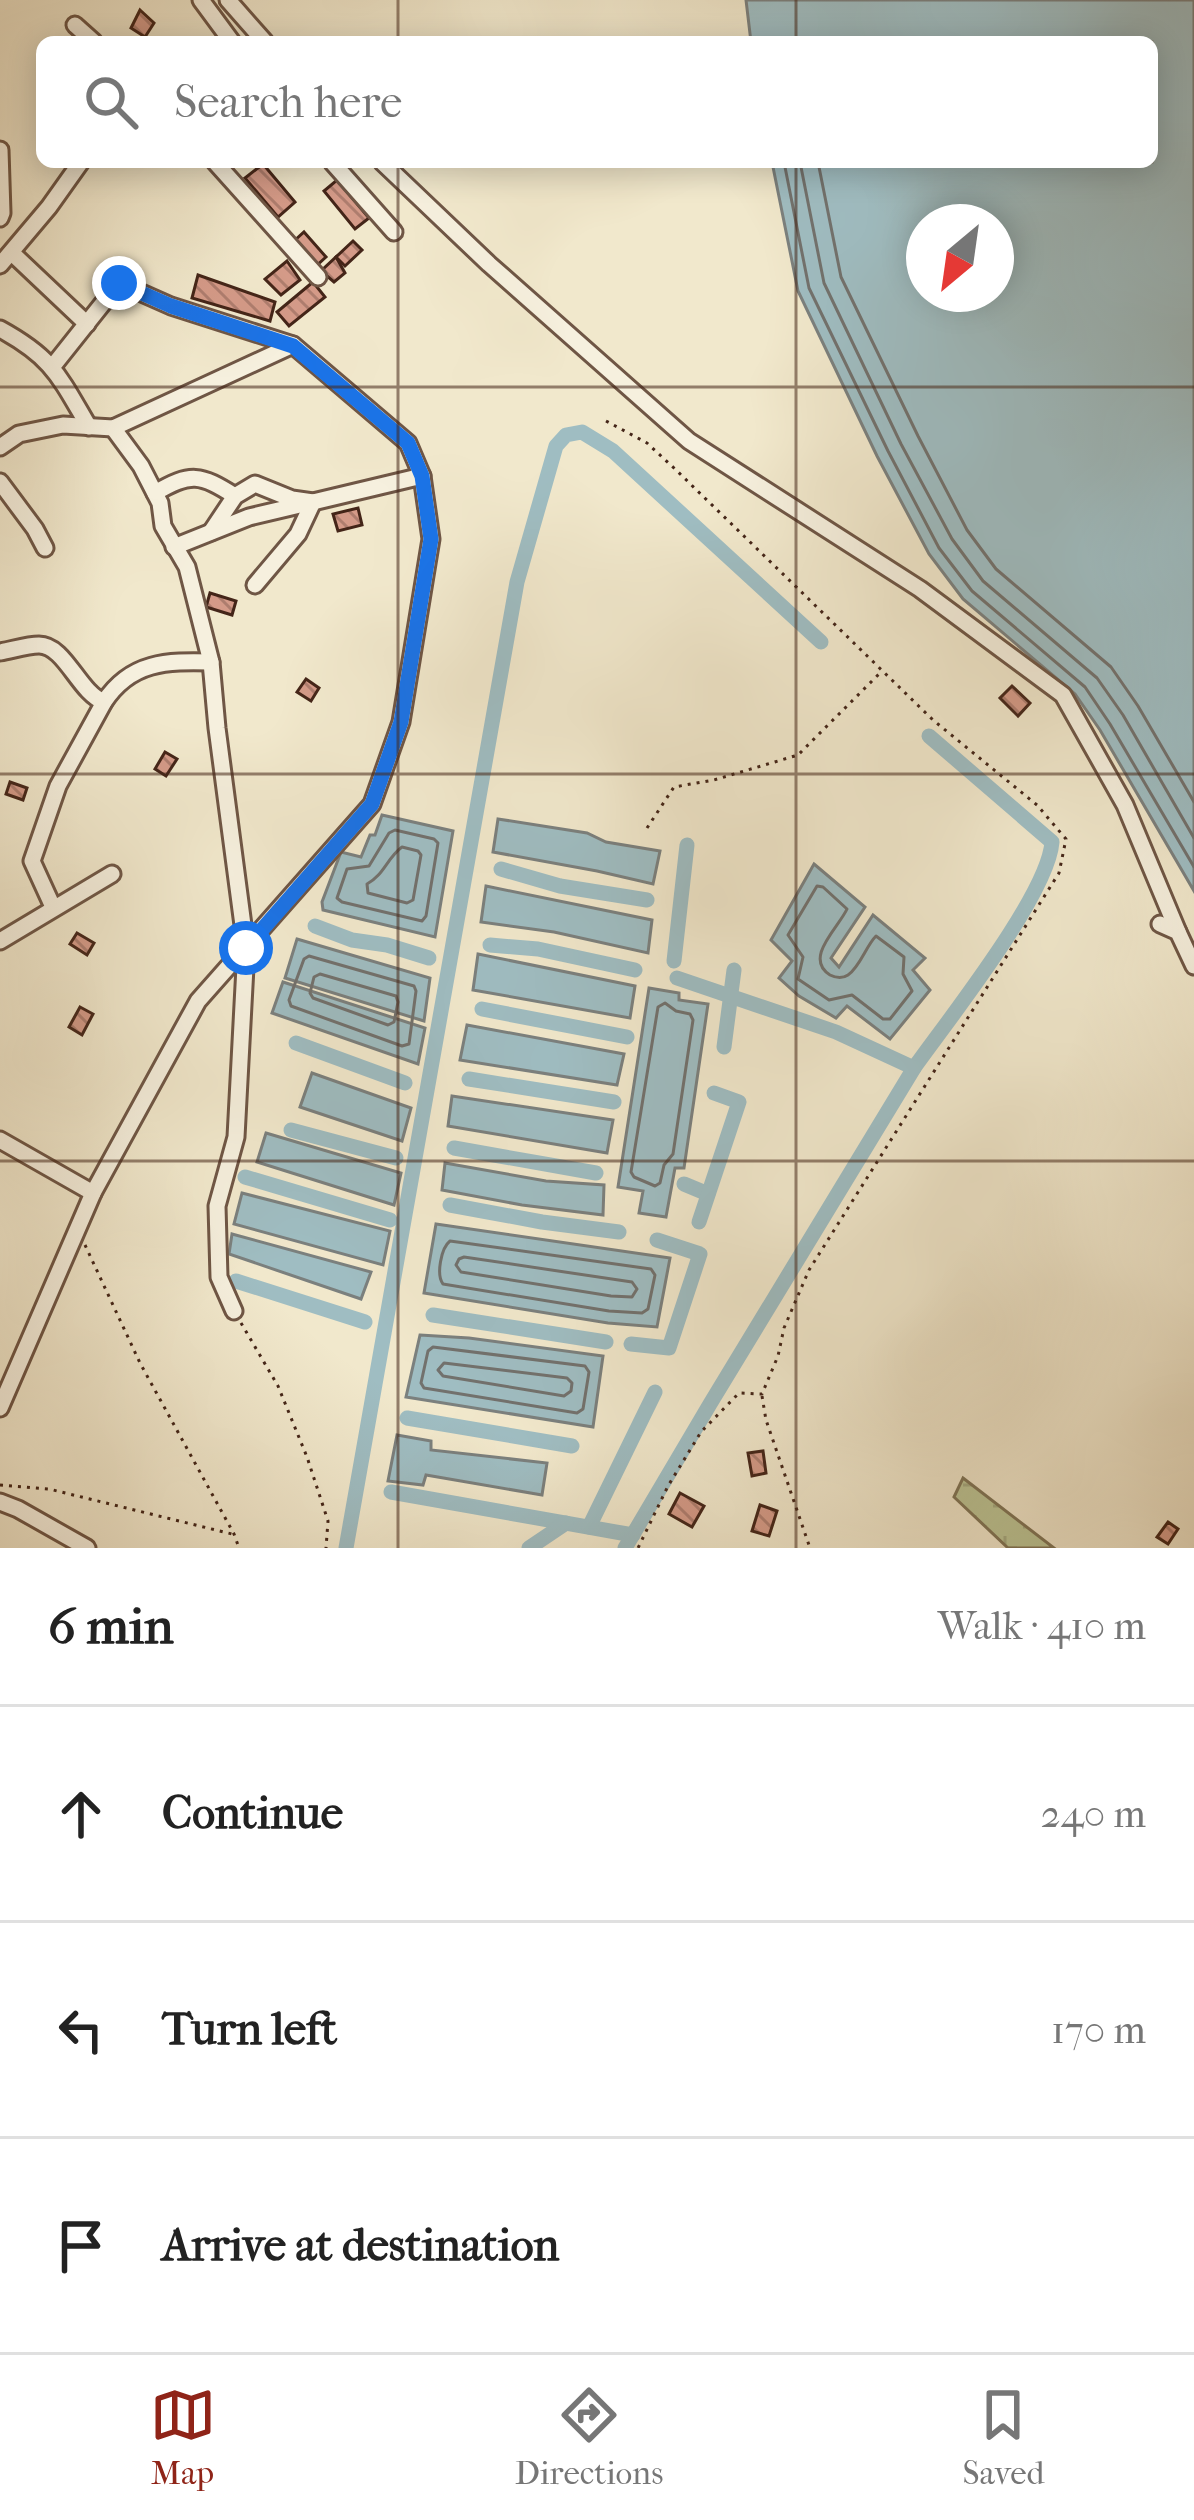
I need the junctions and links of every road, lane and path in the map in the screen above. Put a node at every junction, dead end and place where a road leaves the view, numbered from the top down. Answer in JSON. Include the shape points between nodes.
{"nodes":[{"id":1,"x":201,"y":0,"type":"edge"},
{"id":2,"x":228,"y":0,"type":"edge"},
{"id":3,"x":75,"y":25,"type":"dead end"},
{"id":4,"x":87,"y":36,"type":"edge"},
{"id":5,"x":228,"y":36,"type":"edge"},
{"id":6,"x":255,"y":36,"type":"edge"},
{"id":7,"x":0,"y":150,"type":"edge"},
{"id":8,"x":76,"y":168,"type":"edge"},
{"id":9,"x":220,"y":168,"type":"edge"},
{"id":10,"x":337,"y":168,"type":"edge"},
{"id":11,"x":388,"y":168,"type":"edge"},
{"id":12,"x":0,"y":218,"type":"edge"},
{"id":13,"x":394,"y":232,"type":"dead end"},
{"id":14,"x":6,"y":259,"type":"edge"},
{"id":15,"x":318,"y":277,"type":"dead end"},
{"id":16,"x":87,"y":323,"type":"junction"},
{"id":17,"x":0,"y":329,"type":"edge"},
{"id":18,"x":293,"y":346,"type":"junction"},
{"id":19,"x":53,"y":366,"type":"junction"},
{"id":20,"x":606,"y":421,"type":"dead end"},
{"id":21,"x":89,"y":427,"type":"junction"},
{"id":22,"x":113,"y":428,"type":"junction"},
{"id":23,"x":0,"y":447,"type":"edge"},
{"id":24,"x":422,"y":476,"type":"junction"},
{"id":25,"x":0,"y":482,"type":"edge"},
{"id":26,"x":155,"y":493,"type":"junction"},
{"id":27,"x":235,"y":496,"type":"junction"},
{"id":28,"x":313,"y":502,"type":"junction"},
{"id":29,"x":211,"y":532,"type":"junction"},
{"id":30,"x":174,"y":547,"type":"junction"},
{"id":31,"x":45,"y":548,"type":"dead end"},
{"id":32,"x":255,"y":585,"type":"dead end"},
{"id":33,"x":0,"y":652,"type":"edge"},
{"id":34,"x":211,"y":662,"type":"junction"},
{"id":35,"x":882,"y":671,"type":"junction"},
{"id":36,"x":104,"y":702,"type":"junction"},
{"id":37,"x":647,"y":827,"type":"dead end"},
{"id":38,"x":112,"y":874,"type":"dead end"},
{"id":39,"x":53,"y":907,"type":"junction"},
{"id":40,"x":1160,"y":924,"type":"dead end"},
{"id":41,"x":1178,"y":932,"type":"junction"},
{"id":42,"x":0,"y":941,"type":"edge"},
{"id":43,"x":246,"y":948,"type":"junction"},
{"id":44,"x":1194,"y":966,"type":"edge"},
{"id":45,"x":0,"y":1140,"type":"edge"},
{"id":46,"x":93,"y":1192,"type":"junction"},
{"id":47,"x":77,"y":1230,"type":"junction"},
{"id":48,"x":234,"y":1311,"type":"joint"},
{"id":49,"x":762,"y":1394,"type":"junction"},
{"id":50,"x":0,"y":1408,"type":"edge"},
{"id":51,"x":0,"y":1485,"type":"edge"},
{"id":52,"x":0,"y":1502,"type":"edge"},
{"id":53,"x":234,"y":1534,"type":"junction"},
{"id":54,"x":87,"y":1548,"type":"edge"},
{"id":55,"x":239,"y":1548,"type":"edge"},
{"id":56,"x":326,"y":1548,"type":"edge"},
{"id":57,"x":638,"y":1548,"type":"edge"},
{"id":58,"x":810,"y":1548,"type":"edge"}],
"edges":[{"from":1,"to":5,"type":"street"},
{"from":2,"to":6,"type":"street"},
{"from":3,"to":4,"type":"street"},
{"from":7,"to":12,"type":"street"},
{"from":8,"to":14,"type":"street"},
{"from":9,"to":15,"type":"street"},
{"from":10,"to":13,"type":"street"},
{"from":11,"to":41,"type":"street","via":[[688,441],[920,589],[1064,694],[1125,805]]},
{"from":14,"to":16,"type":"street"},
{"from":16,"to":18,"type":"street","via":[[119,283]]},
{"from":16,"to":19,"type":"street"},
{"from":17,"to":19,"type":"street"},
{"from":18,"to":22,"type":"street"},
{"from":18,"to":24,"type":"street","via":[[408,443]]},
{"from":19,"to":21,"type":"street"},
{"from":20,"to":35,"type":"path","via":[[647,443]]},
{"from":21,"to":22,"type":"street"},
{"from":21,"to":23,"type":"street","via":[[20,434]]},
{"from":22,"to":26,"type":"street"},
{"from":24,"to":28,"type":"street"},
{"from":24,"to":43,"type":"street","via":[[431,539],[401,722],[372,804]]},
{"from":25,"to":31,"type":"street"},
{"from":26,"to":27,"type":"street","via":[[190,476]]},
{"from":26,"to":30,"type":"street"},
{"from":27,"to":28,"type":"street","via":[[255,484]]},
{"from":27,"to":29,"type":"street"},
{"from":28,"to":29,"type":"street"},
{"from":28,"to":32,"type":"street","via":[[298,534]]},
{"from":29,"to":30,"type":"street"},
{"from":30,"to":34,"type":"street","via":[[187,567]]},
{"from":33,"to":36,"type":"street","via":[[43,644]]},
{"from":34,"to":36,"type":"street","via":[[164,661],[128,677]]},
{"from":34,"to":43,"type":"street"},
{"from":35,"to":37,"type":"path","via":[[799,755],[674,787]]},
{"from":35,"to":49,"type":"path","via":[[1066,838],[1059,873],[809,1270]]},
{"from":36,"to":39,"type":"street","via":[[58,786],[32,861]]},
{"from":38,"to":39,"type":"street"},
{"from":39,"to":42,"type":"street"},
{"from":40,"to":41,"type":"street"},
{"from":41,"to":44,"type":"street"},
{"from":43,"to":46,"type":"street","via":[[199,1001]]},
{"from":43,"to":48,"type":"street","via":[[236,1137],[217,1206],[219,1277]]},
{"from":45,"to":46,"type":"street"},
{"from":46,"to":47,"type":"street"},
{"from":47,"to":50,"type":"street"},
{"from":47,"to":53,"type":"path"},
{"from":48,"to":56,"type":"path","via":[[307,1457],[328,1521]]},
{"from":49,"to":57,"type":"path","via":[[739,1393],[701,1432]]},
{"from":49,"to":58,"type":"path"},
{"from":51,"to":53,"type":"path","via":[[49,1489]]},
{"from":52,"to":54,"type":"street"},
{"from":53,"to":55,"type":"path"}]}
